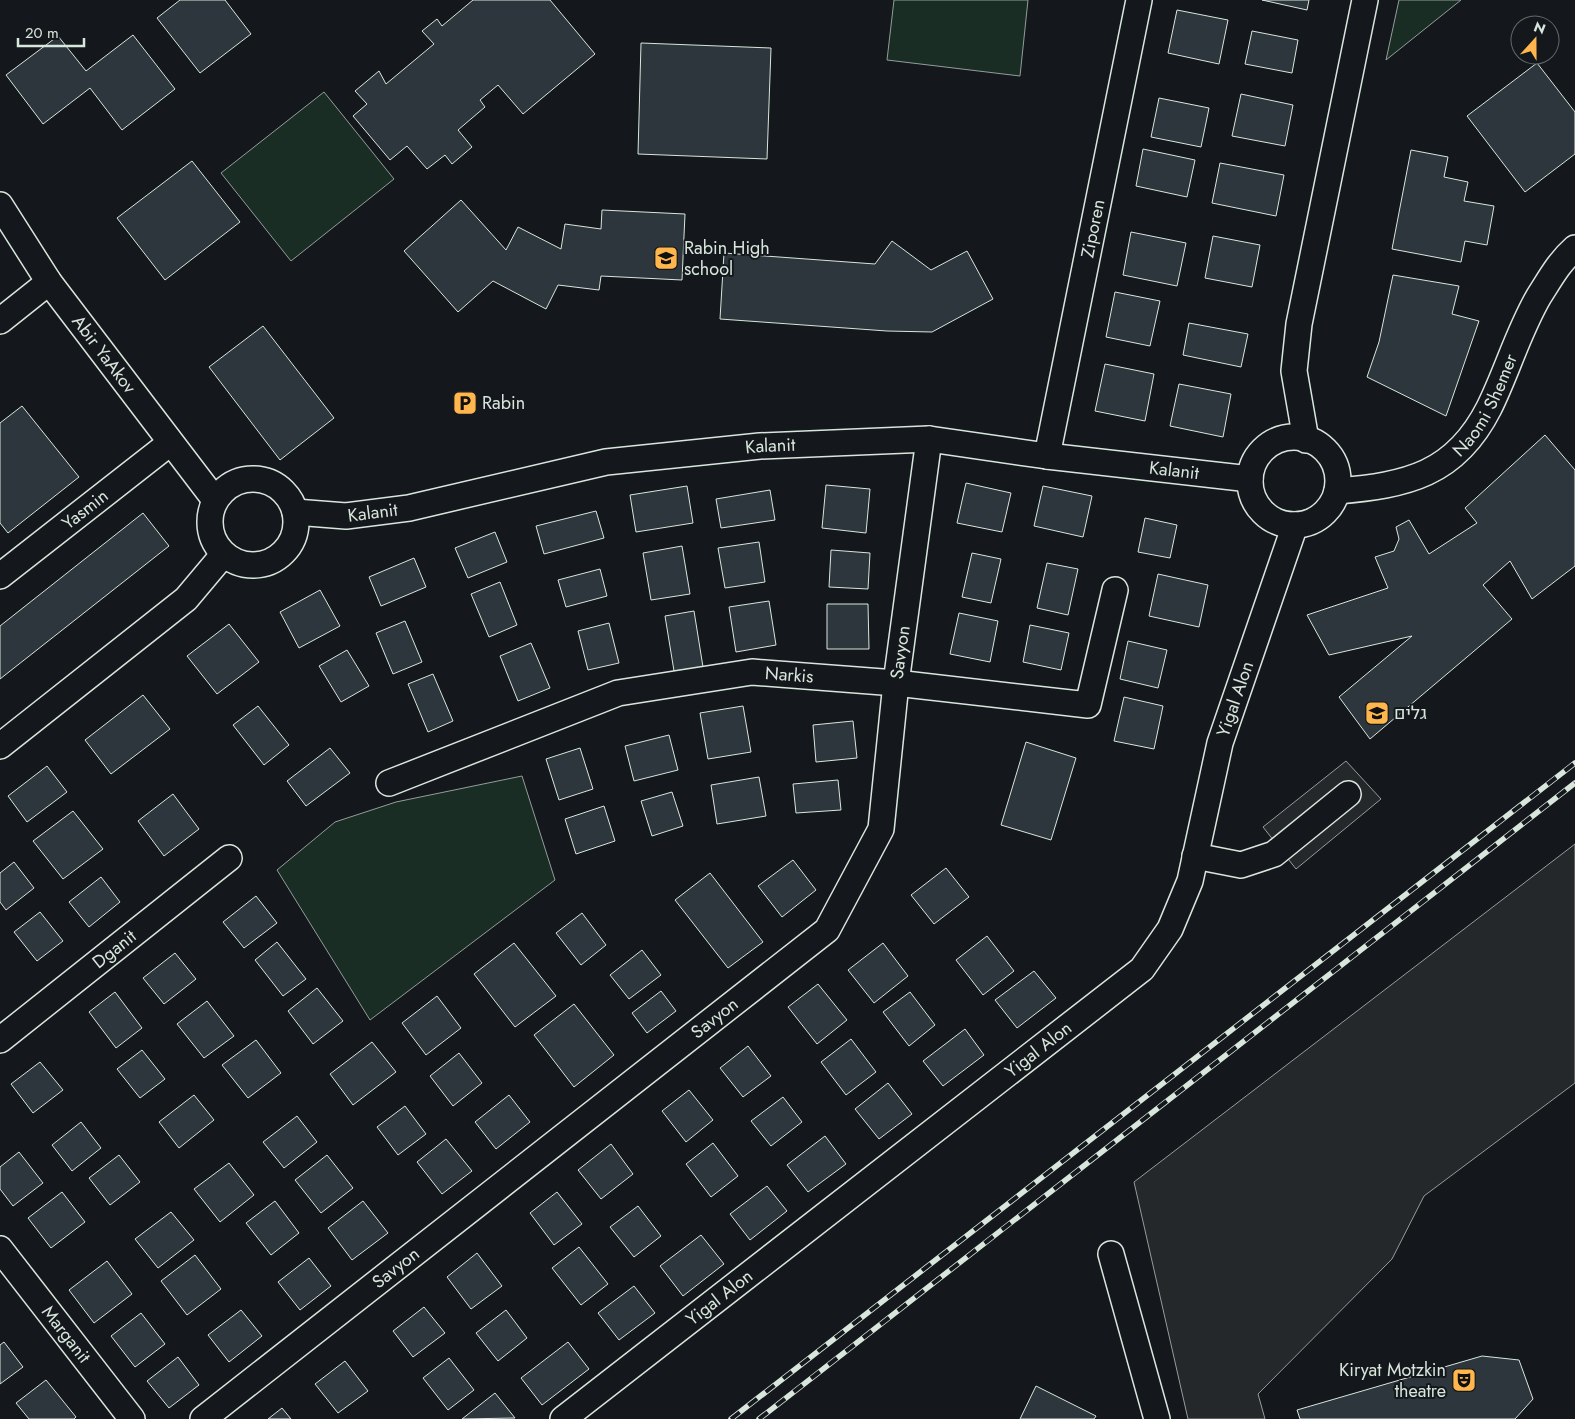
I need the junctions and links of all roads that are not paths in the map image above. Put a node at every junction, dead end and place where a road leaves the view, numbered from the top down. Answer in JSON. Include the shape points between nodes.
{"nodes":[{"id":1,"x":1139,"y":0,"type":"edge"},
{"id":2,"x":1365,"y":0,"type":"edge"},
{"id":3,"x":0,"y":205,"type":"edge"},
{"id":4,"x":1575,"y":248,"type":"edge"},
{"id":5,"x":49,"y":282,"type":"junction"},
{"id":6,"x":0,"y":322,"type":"edge"},
{"id":7,"x":929,"y":439,"type":"junction"},
{"id":8,"x":1306,"y":440,"type":"junction"},
{"id":9,"x":170,"y":443,"type":"junction"},
{"id":10,"x":1047,"y":456,"type":"junction"},
{"id":11,"x":1250,"y":479,"type":"junction"},
{"id":12,"x":1337,"y":491,"type":"junction"},
{"id":13,"x":214,"y":500,"type":"junction"},
{"id":14,"x":295,"y":512,"type":"junction"},
{"id":15,"x":1295,"y":525,"type":"junction"},
{"id":16,"x":223,"y":555,"type":"junction"},
{"id":17,"x":0,"y":576,"type":"edge"},
{"id":18,"x":1115,"y":590,"type":"dead end"},
{"id":19,"x":896,"y":683,"type":"junction"},
{"id":20,"x":0,"y":746,"type":"edge"},
{"id":21,"x":389,"y":783,"type":"dead end"},
{"id":22,"x":1348,"y":794,"type":"dead end"},
{"id":23,"x":1196,"y":856,"type":"junction"},
{"id":24,"x":229,"y":858,"type":"dead end"},
{"id":25,"x":0,"y":1040,"type":"edge"},
{"id":26,"x":0,"y":1249,"type":"edge"},
{"id":27,"x":1111,"y":1254,"type":"dead end"},
{"id":28,"x":132,"y":1419,"type":"edge"},
{"id":29,"x":203,"y":1419,"type":"edge"},
{"id":30,"x":563,"y":1419,"type":"edge"},
{"id":31,"x":1157,"y":1419,"type":"edge"}],
"edges":[{"from":1,"to":10,"type":"street","name":"Ziporen"},
{"from":2,"to":8,"type":"street","via":[[1299,324],[1294,371]]},
{"from":3,"to":5,"type":"street","name":"Abir YaAkov"},
{"from":4,"to":12,"type":"street","name":"Naomi Shemer","via":[[1562,259],[1528,315],[1489,408],[1469,440],[1442,465],[1412,479],[1381,487]]},
{"from":5,"to":6,"type":"street"},
{"from":5,"to":9,"type":"street","name":"Abir YaAkov"},
{"from":7,"to":10,"type":"street","name":"Kalanit"},
{"from":7,"to":14,"type":"street","name":"Kalanit","via":[[760,446],[606,462],[409,508],[346,516]]},
{"from":7,"to":19,"type":"street","name":"Savyon"},
{"from":8,"to":11,"type":"street","via":[[1285,438],[1271,444],[1253,465]]},
{"from":8,"to":12,"type":"street","via":[[1325,450],[1334,462],[1338,476]]},
{"from":9,"to":13,"type":"street","name":"Abir YaAkov"},
{"from":9,"to":17,"type":"street","name":"Yasmin"},
{"from":10,"to":11,"type":"street","name":"Kalanit"},
{"from":11,"to":15,"type":"street","via":[[1258,506],[1281,523]]},
{"from":12,"to":15,"type":"street","via":[[1332,504],[1322,515]]},
{"from":13,"to":14,"type":"street","via":[[237,481],[259,479],[279,488],[289,498]]},
{"from":13,"to":16,"type":"street","via":[[209,529]]},
{"from":14,"to":16,"type":"street","via":[[293,539],[275,560],[248,566]]},
{"from":15,"to":23,"type":"street","name":"Yigal Alon","via":[[1220,744]]},
{"from":16,"to":20,"type":"street","via":[[186,599]]},
{"from":18,"to":19,"type":"street","name":"Narkis","via":[[1088,705]]},
{"from":19,"to":21,"type":"street","name":"Narkis","via":[[752,672],[618,693]]},
{"from":19,"to":29,"type":"street","name":"Savyon","via":[[880,829],[827,930]]},
{"from":22,"to":23,"type":"street","via":[[1274,854],[1241,865]]},
{"from":23,"to":30,"type":"street","name":"Yigal Alon","via":[[1190,881],[1170,929],[1142,969]]},
{"from":24,"to":25,"type":"street","name":"Dganit"},
{"from":26,"to":28,"type":"street","name":"Marganit"},
{"from":27,"to":31,"type":"street"}]}
